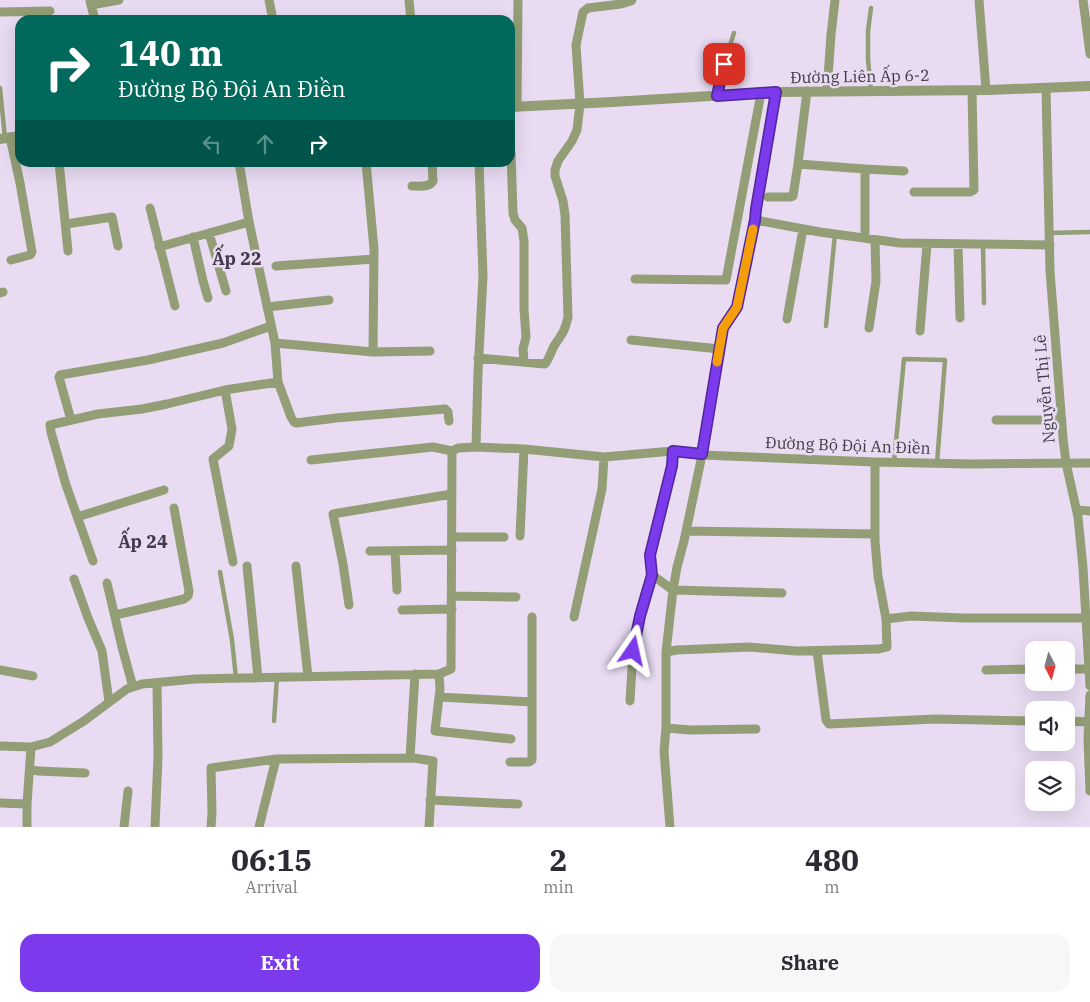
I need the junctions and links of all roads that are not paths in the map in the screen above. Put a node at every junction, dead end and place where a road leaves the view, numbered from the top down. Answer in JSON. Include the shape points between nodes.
{"nodes":[{"id":1,"x":119,"y":0,"type":"edge"},
{"id":2,"x":269,"y":0,"type":"edge"},
{"id":3,"x":409,"y":0,"type":"edge"},
{"id":4,"x":518,"y":0,"type":"edge"},
{"id":5,"x":632,"y":0,"type":"edge"},
{"id":6,"x":835,"y":0,"type":"edge"},
{"id":7,"x":980,"y":0,"type":"edge"},
{"id":8,"x":1083,"y":0,"type":"edge"},
{"id":9,"x":90,"y":3,"type":"edge"},
{"id":10,"x":871,"y":8,"type":"dead end"},
{"id":11,"x":50,"y":11,"type":"dead end"},
{"id":12,"x":0,"y":12,"type":"edge"},
{"id":13,"x":94,"y":15,"type":"edge"},
{"id":14,"x":272,"y":15,"type":"edge"},
{"id":15,"x":410,"y":15,"type":"edge"},
{"id":16,"x":734,"y":34,"type":"dead end"},
{"id":17,"x":1090,"y":54,"type":"edge"},
{"id":18,"x":515,"y":80,"type":"edge"},
{"id":19,"x":1090,"y":86,"type":"edge"},
{"id":20,"x":0,"y":88,"type":"edge"},
{"id":21,"x":1046,"y":88,"type":"junction"},
{"id":22,"x":972,"y":90,"type":"junction"},
{"id":23,"x":986,"y":90,"type":"junction"},
{"id":24,"x":807,"y":91,"type":"junction"},
{"id":25,"x":827,"y":91,"type":"junction"},
{"id":26,"x":871,"y":91,"type":"junction"},
{"id":27,"x":776,"y":92,"type":"junction"},
{"id":28,"x":761,"y":93,"type":"junction"},
{"id":29,"x":717,"y":96,"type":"junction"},
{"id":30,"x":580,"y":104,"type":"junction"},
{"id":31,"x":515,"y":107,"type":"edge"},
{"id":32,"x":9,"y":138,"type":"edge"},
{"id":33,"x":15,"y":162,"type":"edge"},
{"id":34,"x":798,"y":164,"type":"junction"},
{"id":35,"x":16,"y":167,"type":"edge"},
{"id":36,"x":60,"y":167,"type":"edge"},
{"id":37,"x":240,"y":167,"type":"edge"},
{"id":38,"x":366,"y":167,"type":"edge"},
{"id":39,"x":433,"y":167,"type":"edge"},
{"id":40,"x":479,"y":167,"type":"edge"},
{"id":41,"x":511,"y":167,"type":"edge"},
{"id":42,"x":866,"y":169,"type":"junction"},
{"id":43,"x":904,"y":171,"type":"dead end"},
{"id":44,"x":412,"y":186,"type":"dead end"},
{"id":45,"x":914,"y":192,"type":"dead end"},
{"id":46,"x":768,"y":197,"type":"dead end"},
{"id":47,"x":150,"y":208,"type":"dead end"},
{"id":48,"x":755,"y":220,"type":"junction"},
{"id":49,"x":248,"y":222,"type":"junction"},
{"id":50,"x":66,"y":224,"type":"junction"},
{"id":51,"x":803,"y":229,"type":"junction"},
{"id":52,"x":1090,"y":232,"type":"edge"},
{"id":53,"x":209,"y":233,"type":"junction"},
{"id":54,"x":1049,"y":233,"type":"junction"},
{"id":55,"x":835,"y":234,"type":"junction"},
{"id":56,"x":193,"y":237,"type":"junction"},
{"id":57,"x":870,"y":239,"type":"junction"},
{"id":58,"x":927,"y":244,"type":"junction"},
{"id":59,"x":958,"y":244,"type":"junction"},
{"id":60,"x":983,"y":245,"type":"junction"},
{"id":61,"x":1050,"y":245,"type":"junction"},
{"id":62,"x":118,"y":246,"type":"dead end"},
{"id":63,"x":159,"y":247,"type":"junction"},
{"id":64,"x":68,"y":251,"type":"dead end"},
{"id":65,"x":374,"y":259,"type":"junction"},
{"id":66,"x":11,"y":260,"type":"dead end"},
{"id":67,"x":276,"y":266,"type":"dead end"},
{"id":68,"x":635,"y":279,"type":"dead end"},
{"id":69,"x":226,"y":291,"type":"dead end"},
{"id":70,"x":208,"y":298,"type":"dead end"},
{"id":71,"x":330,"y":300,"type":"dead end"},
{"id":72,"x":984,"y":303,"type":"dead end"},
{"id":73,"x":175,"y":306,"type":"dead end"},
{"id":74,"x":267,"y":307,"type":"junction"},
{"id":75,"x":960,"y":318,"type":"dead end"},
{"id":76,"x":787,"y":319,"type":"dead end"},
{"id":77,"x":271,"y":326,"type":"junction"},
{"id":78,"x":826,"y":326,"type":"dead end"},
{"id":79,"x":869,"y":328,"type":"dead end"},
{"id":80,"x":920,"y":331,"type":"dead end"},
{"id":81,"x":631,"y":340,"type":"dead end"},
{"id":82,"x":276,"y":343,"type":"junction"},
{"id":83,"x":720,"y":348,"type":"junction"},
{"id":84,"x":430,"y":351,"type":"dead end"},
{"id":85,"x":373,"y":352,"type":"junction"},
{"id":86,"x":478,"y":358,"type":"junction"},
{"id":87,"x":524,"y":362,"type":"junction"},
{"id":88,"x":278,"y":382,"type":"junction"},
{"id":89,"x":225,"y":390,"type":"junction"},
{"id":90,"x":71,"y":420,"type":"junction"},
{"id":91,"x":996,"y":420,"type":"dead end"},
{"id":92,"x":1062,"y":420,"type":"junction"},
{"id":93,"x":449,"y":421,"type":"dead end"},
{"id":94,"x":476,"y":447,"type":"junction"},
{"id":95,"x":524,"y":449,"type":"junction"},
{"id":96,"x":452,"y":451,"type":"junction"},
{"id":97,"x":673,"y":451,"type":"junction"},
{"id":98,"x":702,"y":454,"type":"junction"},
{"id":99,"x":604,"y":457,"type":"junction"},
{"id":100,"x":311,"y":460,"type":"dead end"},
{"id":101,"x":875,"y":462,"type":"junction"},
{"id":102,"x":894,"y":462,"type":"junction"},
{"id":103,"x":938,"y":463,"type":"junction"},
{"id":104,"x":1066,"y":463,"type":"junction"},
{"id":105,"x":1090,"y":463,"type":"edge"},
{"id":106,"x":164,"y":490,"type":"dead end"},
{"id":107,"x":452,"y":494,"type":"junction"},
{"id":108,"x":174,"y":508,"type":"dead end"},
{"id":109,"x":1077,"y":510,"type":"junction"},
{"id":110,"x":1090,"y":510,"type":"edge"},
{"id":111,"x":77,"y":517,"type":"junction"},
{"id":112,"x":686,"y":531,"type":"junction"},
{"id":113,"x":875,"y":534,"type":"junction"},
{"id":114,"x":520,"y":536,"type":"dead end"},
{"id":115,"x":452,"y":537,"type":"junction"},
{"id":116,"x":504,"y":537,"type":"dead end"},
{"id":117,"x":452,"y":550,"type":"junction"},
{"id":118,"x":395,"y":551,"type":"junction"},
{"id":119,"x":370,"y":552,"type":"dead end"},
{"id":120,"x":94,"y":562,"type":"dead end"},
{"id":121,"x":233,"y":562,"type":"dead end"},
{"id":122,"x":248,"y":566,"type":"dead end"},
{"id":123,"x":296,"y":566,"type":"dead end"},
{"id":124,"x":1087,"y":568,"type":"edge"},
{"id":125,"x":220,"y":572,"type":"dead end"},
{"id":126,"x":652,"y":575,"type":"junction"},
{"id":127,"x":74,"y":579,"type":"dead end"},
{"id":128,"x":107,"y":583,"type":"dead end"},
{"id":129,"x":397,"y":590,"type":"dead end"},
{"id":130,"x":673,"y":590,"type":"junction"},
{"id":131,"x":782,"y":593,"type":"dead end"},
{"id":132,"x":452,"y":596,"type":"junction"},
{"id":133,"x":516,"y":597,"type":"dead end"},
{"id":134,"x":348,"y":605,"type":"dead end"},
{"id":135,"x":452,"y":609,"type":"junction"},
{"id":136,"x":402,"y":610,"type":"dead end"},
{"id":137,"x":115,"y":615,"type":"junction"},
{"id":138,"x":532,"y":617,"type":"dead end"},
{"id":139,"x":574,"y":617,"type":"dead end"},
{"id":140,"x":1086,"y":618,"type":"junction"},
{"id":141,"x":886,"y":619,"type":"junction"},
{"id":142,"x":1089,"y":639,"type":"edge"},
{"id":143,"x":817,"y":651,"type":"junction"},
{"id":144,"x":666,"y":652,"type":"junction"},
{"id":145,"x":1025,"y":669,"type":"edge"},
{"id":146,"x":1075,"y":669,"type":"edge"},
{"id":147,"x":1089,"y":669,"type":"edge"},
{"id":148,"x":0,"y":670,"type":"edge"},
{"id":149,"x":986,"y":670,"type":"dead end"},
{"id":150,"x":416,"y":674,"type":"junction"},
{"id":151,"x":439,"y":674,"type":"junction"},
{"id":152,"x":33,"y":676,"type":"dead end"},
{"id":153,"x":277,"y":677,"type":"junction"},
{"id":154,"x":308,"y":677,"type":"junction"},
{"id":155,"x":236,"y":678,"type":"junction"},
{"id":156,"x":258,"y":678,"type":"junction"},
{"id":157,"x":157,"y":683,"type":"junction"},
{"id":158,"x":1090,"y":686,"type":"edge"},
{"id":159,"x":133,"y":687,"type":"junction"},
{"id":160,"x":1090,"y":695,"type":"edge"},
{"id":161,"x":439,"y":697,"type":"junction"},
{"id":162,"x":630,"y":701,"type":"dead end"},
{"id":163,"x":109,"y":702,"type":"junction"},
{"id":164,"x":532,"y":702,"type":"junction"},
{"id":165,"x":274,"y":721,"type":"dead end"},
{"id":166,"x":1025,"y":721,"type":"edge"},
{"id":167,"x":1075,"y":722,"type":"edge"},
{"id":168,"x":1089,"y":722,"type":"edge"},
{"id":169,"x":666,"y":728,"type":"junction"},
{"id":170,"x":756,"y":729,"type":"dead end"},
{"id":171,"x":1089,"y":738,"type":"edge"},
{"id":172,"x":511,"y":739,"type":"dead end"},
{"id":173,"x":0,"y":746,"type":"edge"},
{"id":174,"x":31,"y":747,"type":"junction"},
{"id":175,"x":410,"y":758,"type":"junction"},
{"id":176,"x":276,"y":759,"type":"junction"},
{"id":177,"x":510,"y":762,"type":"dead end"},
{"id":178,"x":30,"y":769,"type":"junction"},
{"id":179,"x":85,"y":773,"type":"dead end"},
{"id":180,"x":128,"y":791,"type":"dead end"},
{"id":181,"x":1090,"y":791,"type":"edge"},
{"id":182,"x":430,"y":800,"type":"junction"},
{"id":183,"x":0,"y":803,"type":"edge"},
{"id":184,"x":27,"y":804,"type":"junction"},
{"id":185,"x":518,"y":804,"type":"dead end"},
{"id":186,"x":27,"y":827,"type":"edge"},
{"id":187,"x":32,"y":827,"type":"edge"},
{"id":188,"x":124,"y":827,"type":"edge"},
{"id":189,"x":155,"y":827,"type":"edge"},
{"id":190,"x":211,"y":827,"type":"edge"},
{"id":191,"x":259,"y":827,"type":"edge"},
{"id":192,"x":429,"y":827,"type":"edge"},
{"id":193,"x":670,"y":827,"type":"edge"}],
"edges":[{"from":1,"to":9,"type":"street"},
{"from":2,"to":14,"type":"street"},
{"from":3,"to":15,"type":"street"},
{"from":4,"to":18,"type":"street"},
{"from":5,"to":30,"type":"street","via":[[588,8],[583,12],[576,45]]},
{"from":6,"to":25,"type":"street"},
{"from":7,"to":23,"type":"street"},
{"from":8,"to":17,"type":"street"},
{"from":9,"to":13,"type":"street"},
{"from":10,"to":26,"type":"lane","via":[[868,59]]},
{"from":11,"to":12,"type":"street"},
{"from":16,"to":29,"type":"lane"},
{"from":19,"to":21,"type":"street","name":"Đường Liên Ấp 6-2"},
{"from":20,"to":32,"type":"lane"},
{"from":21,"to":23,"type":"street","name":"Đường Liên Ấp 6-2"},
{"from":21,"to":54,"type":"street","name":"Nguyễn Thị Lê"},
{"from":22,"to":23,"type":"street","name":"Đường Liên Ấp 6-2"},
{"from":22,"to":26,"type":"street","name":"Đường Liên Ấp 6-2"},
{"from":22,"to":45,"type":"street","via":[[974,190]]},
{"from":24,"to":25,"type":"street","name":"Đường Liên Ấp 6-2"},
{"from":24,"to":27,"type":"street","name":"Đường Liên Ấp 6-2"},
{"from":24,"to":34,"type":"street"},
{"from":25,"to":26,"type":"street","name":"Đường Liên Ấp 6-2"},
{"from":27,"to":28,"type":"street","name":"Đường Liên Ấp 6-2"},
{"from":27,"to":48,"type":"street"},
{"from":28,"to":29,"type":"street","name":"Đường Liên Ấp 6-2"},
{"from":28,"to":68,"type":"street","via":[[726,280]]},
{"from":29,"to":30,"type":"street","name":"Đường Liên Ấp 6-2"},
{"from":30,"to":31,"type":"street","name":"Đường Liên Ấp 6-2"},
{"from":30,"to":87,"type":"street","via":[[576,135],[558,161],[555,176],[565,215],[566,328],[546,363]]},
{"from":32,"to":33,"type":"street"},
{"from":34,"to":42,"type":"street"},
{"from":34,"to":46,"type":"street","via":[[792,196]]},
{"from":35,"to":66,"type":"street","via":[[32,252]]},
{"from":36,"to":50,"type":"street"},
{"from":37,"to":49,"type":"street"},
{"from":38,"to":65,"type":"street"},
{"from":39,"to":44,"type":"street","via":[[432,184]]},
{"from":40,"to":86,"type":"street","via":[[483,276]]},
{"from":41,"to":87,"type":"street","via":[[514,220],[522,228],[524,241]]},
{"from":42,"to":43,"type":"street"},
{"from":42,"to":57,"type":"street"},
{"from":47,"to":63,"type":"street"},
{"from":48,"to":51,"type":"street"},
{"from":48,"to":83,"type":"street","via":[[737,307],[723,328]]},
{"from":49,"to":53,"type":"street"},
{"from":49,"to":74,"type":"street"},
{"from":50,"to":62,"type":"street","via":[[112,217]]},
{"from":50,"to":64,"type":"street"},
{"from":51,"to":55,"type":"street"},
{"from":51,"to":76,"type":"street"},
{"from":52,"to":54,"type":"lane"},
{"from":53,"to":56,"type":"street"},
{"from":53,"to":69,"type":"street"},
{"from":54,"to":61,"type":"street","name":"Nguyễn Thị Lê"},
{"from":55,"to":57,"type":"street"},
{"from":55,"to":78,"type":"lane"},
{"from":56,"to":63,"type":"street"},
{"from":56,"to":70,"type":"street"},
{"from":57,"to":58,"type":"street"},
{"from":57,"to":79,"type":"street","via":[[876,281]]},
{"from":58,"to":59,"type":"street"},
{"from":58,"to":80,"type":"street"},
{"from":59,"to":60,"type":"street"},
{"from":59,"to":75,"type":"street"},
{"from":60,"to":61,"type":"street"},
{"from":60,"to":72,"type":"lane"},
{"from":61,"to":92,"type":"street","name":"Nguyễn Thị Lê"},
{"from":63,"to":73,"type":"street"},
{"from":65,"to":67,"type":"street"},
{"from":65,"to":85,"type":"street"},
{"from":71,"to":74,"type":"street"},
{"from":74,"to":77,"type":"street"},
{"from":77,"to":82,"type":"street"},
{"from":77,"to":90,"type":"street","via":[[223,343],[60,375]]},
{"from":81,"to":83,"type":"street"},
{"from":82,"to":85,"type":"street"},
{"from":82,"to":88,"type":"street"},
{"from":83,"to":98,"type":"street"},
{"from":84,"to":85,"type":"street"},
{"from":86,"to":87,"type":"street"},
{"from":86,"to":94,"type":"street"},
{"from":88,"to":89,"type":"street"},
{"from":88,"to":93,"type":"street","via":[[296,423],[445,409]]},
{"from":89,"to":90,"type":"street"},
{"from":89,"to":121,"type":"street","via":[[232,429],[230,446],[213,459]]},
{"from":90,"to":111,"type":"street","via":[[50,427]]},
{"from":91,"to":92,"type":"street"},
{"from":92,"to":104,"type":"street","name":"Nguyễn Thị Lê"},
{"from":94,"to":95,"type":"street","name":"Đường Bộ Đội An Điền"},
{"from":94,"to":96,"type":"street","name":"Đường Bộ Đội An Điền"},
{"from":95,"to":99,"type":"street","name":"Đường Bộ Đội An Điền"},
{"from":95,"to":114,"type":"street"},
{"from":96,"to":100,"type":"street","name":"Đường Bộ Đội An Điền","via":[[433,447]]},
{"from":96,"to":107,"type":"street"},
{"from":97,"to":98,"type":"street","name":"Đường Bộ Đội An Điền"},
{"from":97,"to":99,"type":"street","name":"Đường Bộ Đội An Điền"},
{"from":97,"to":126,"type":"street","via":[[650,555]]},
{"from":98,"to":101,"type":"street","name":"Đường Bộ Đội An Điền"},
{"from":98,"to":112,"type":"street"},
{"from":99,"to":139,"type":"street","via":[[602,488]]},
{"from":101,"to":102,"type":"street","name":"Đường Bộ Đội An Điền"},
{"from":101,"to":113,"type":"street"},
{"from":102,"to":103,"type":"street","name":"Đường Bộ Đội An Điền"},
{"from":102,"to":103,"type":"lane","via":[[904,359],[945,360]]},
{"from":103,"to":104,"type":"street","name":"Đường Bộ Đội An Điền"},
{"from":104,"to":105,"type":"street","name":"Đường Bộ Đội An Điền"},
{"from":104,"to":109,"type":"street","name":"Nguyễn Thị Lê"},
{"from":106,"to":111,"type":"street"},
{"from":107,"to":115,"type":"street"},
{"from":107,"to":134,"type":"street","via":[[333,514]]},
{"from":108,"to":137,"type":"street","via":[[188,596]]},
{"from":109,"to":110,"type":"street"},
{"from":109,"to":124,"type":"street","name":"Nguyễn Thị Lê"},
{"from":111,"to":120,"type":"street"},
{"from":112,"to":113,"type":"street"},
{"from":112,"to":130,"type":"street"},
{"from":113,"to":141,"type":"street"},
{"from":115,"to":116,"type":"street"},
{"from":115,"to":117,"type":"street"},
{"from":117,"to":118,"type":"street"},
{"from":117,"to":132,"type":"street"},
{"from":118,"to":119,"type":"street"},
{"from":118,"to":129,"type":"street"},
{"from":122,"to":156,"type":"street"},
{"from":123,"to":154,"type":"street"},
{"from":124,"to":140,"type":"street","name":"Nguyễn Thị Lê"},
{"from":125,"to":155,"type":"lane"},
{"from":126,"to":130,"type":"street"},
{"from":126,"to":162,"type":"street","via":[[633,651]]},
{"from":127,"to":163,"type":"street","via":[[102,651]]},
{"from":128,"to":137,"type":"street"},
{"from":130,"to":131,"type":"street"},
{"from":130,"to":144,"type":"street"},
{"from":132,"to":133,"type":"street"},
{"from":132,"to":135,"type":"street"},
{"from":135,"to":136,"type":"street"},
{"from":135,"to":151,"type":"street","via":[[451,669]]},
{"from":137,"to":159,"type":"street"},
{"from":138,"to":164,"type":"street"},
{"from":140,"to":141,"type":"street","via":[[911,616]]},
{"from":140,"to":142,"type":"street","name":"Nguyễn Thị Lê"},
{"from":141,"to":143,"type":"street","via":[[885,648]]},
{"from":142,"to":147,"type":"street","name":"Nguyễn Thị Lê"},
{"from":143,"to":144,"type":"street","via":[[749,647]]},
{"from":143,"to":166,"type":"street","via":[[829,724],[935,719]]},
{"from":144,"to":169,"type":"street"},
{"from":145,"to":149,"type":"street"},
{"from":146,"to":147,"type":"street"},
{"from":147,"to":158,"type":"street","name":"Nguyễn Thị Lê"},
{"from":148,"to":152,"type":"street"},
{"from":150,"to":151,"type":"street"},
{"from":150,"to":154,"type":"street"},
{"from":150,"to":175,"type":"street"},
{"from":151,"to":161,"type":"street"},
{"from":153,"to":154,"type":"street"},
{"from":153,"to":156,"type":"street"},
{"from":153,"to":165,"type":"lane"},
{"from":155,"to":156,"type":"street"},
{"from":155,"to":157,"type":"street"},
{"from":157,"to":159,"type":"street"},
{"from":157,"to":189,"type":"street"},
{"from":159,"to":163,"type":"street"},
{"from":160,"to":168,"type":"street"},
{"from":161,"to":164,"type":"street"},
{"from":161,"to":172,"type":"street","via":[[435,731]]},
{"from":163,"to":174,"type":"street","via":[[50,742]]},
{"from":164,"to":177,"type":"street","via":[[532,760]]},
{"from":167,"to":168,"type":"street"},
{"from":168,"to":171,"type":"street"},
{"from":169,"to":170,"type":"street"},
{"from":169,"to":193,"type":"street","via":[[664,750]]},
{"from":171,"to":181,"type":"street"},
{"from":173,"to":174,"type":"street"},
{"from":174,"to":178,"type":"street"},
{"from":175,"to":176,"type":"street"},
{"from":175,"to":182,"type":"street","via":[[433,761]]},
{"from":176,"to":190,"type":"street","via":[[211,768]]},
{"from":176,"to":191,"type":"street"},
{"from":178,"to":179,"type":"street"},
{"from":178,"to":184,"type":"street"},
{"from":180,"to":188,"type":"street"},
{"from":182,"to":185,"type":"street"},
{"from":182,"to":192,"type":"street"},
{"from":183,"to":184,"type":"street"},
{"from":184,"to":186,"type":"street"},
{"from":186,"to":187,"type":"street"}]}
